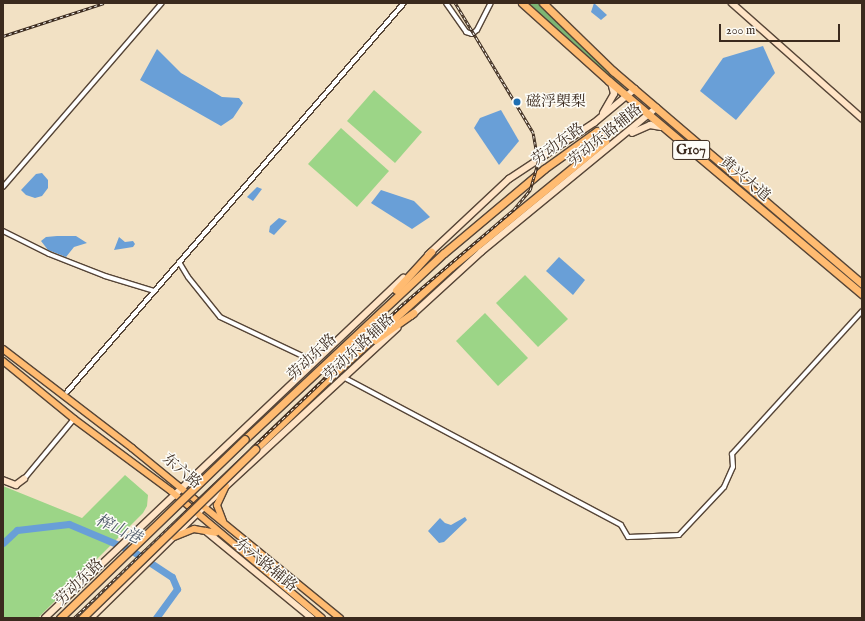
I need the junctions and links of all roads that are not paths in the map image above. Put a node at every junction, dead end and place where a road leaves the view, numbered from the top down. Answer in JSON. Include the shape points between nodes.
{"nodes":[{"id":1,"x":162,"y":3,"type":"edge"},
{"id":2,"x":404,"y":3,"type":"edge"},
{"id":3,"x":446,"y":3,"type":"edge"},
{"id":4,"x":491,"y":3,"type":"edge"},
{"id":5,"x":522,"y":3,"type":"edge"},
{"id":6,"x":543,"y":3,"type":"edge"},
{"id":7,"x":732,"y":3,"type":"edge"},
{"id":8,"x":610,"y":81,"type":"junction"},
{"id":9,"x":635,"y":89,"type":"junction"},
{"id":10,"x":627,"y":96,"type":"junction"},
{"id":11,"x":656,"y":108,"type":"junction"},
{"id":12,"x":649,"y":114,"type":"junction"},
{"id":13,"x":862,"y":118,"type":"edge"},
{"id":14,"x":594,"y":123,"type":"junction"},
{"id":15,"x":666,"y":129,"type":"junction"},
{"id":16,"x":601,"y":155,"type":"junction"},
{"id":17,"x":3,"y":187,"type":"edge"},
{"id":18,"x":3,"y":230,"type":"edge"},
{"id":19,"x":431,"y":252,"type":"junction"},
{"id":20,"x":179,"y":262,"type":"junction"},
{"id":21,"x":862,"y":284,"type":"edge"},
{"id":22,"x":154,"y":291,"type":"junction"},
{"id":23,"x":862,"y":294,"type":"edge"},
{"id":24,"x":862,"y":311,"type":"edge"},
{"id":25,"x":414,"y":313,"type":"junction"},
{"id":26,"x":347,"y":342,"type":"junction"},
{"id":27,"x":3,"y":349,"type":"edge"},
{"id":28,"x":3,"y":361,"type":"edge"},
{"id":29,"x":313,"y":362,"type":"junction"},
{"id":30,"x":343,"y":378,"type":"junction"},
{"id":31,"x":327,"y":380,"type":"junction"},
{"id":32,"x":67,"y":392,"type":"dead end"},
{"id":33,"x":74,"y":419,"type":"junction"},
{"id":34,"x":3,"y":476,"type":"edge"},
{"id":35,"x":24,"y":479,"type":"junction"},
{"id":36,"x":3,"y":480,"type":"edge"},
{"id":37,"x":226,"y":486,"type":"junction"},
{"id":38,"x":182,"y":488,"type":"junction"},
{"id":39,"x":175,"y":495,"type":"junction"},
{"id":40,"x":204,"y":507,"type":"junction"},
{"id":41,"x":197,"y":515,"type":"junction"},
{"id":42,"x":228,"y":528,"type":"junction"},
{"id":43,"x":205,"y":530,"type":"junction"},
{"id":44,"x":221,"y":535,"type":"junction"},
{"id":45,"x":174,"y":537,"type":"junction"},
{"id":46,"x":46,"y":617,"type":"edge"},
{"id":47,"x":60,"y":618,"type":"edge"},
{"id":48,"x":82,"y":618,"type":"edge"},
{"id":49,"x":91,"y":618,"type":"edge"},
{"id":50,"x":312,"y":618,"type":"edge"},
{"id":51,"x":322,"y":618,"type":"edge"},
{"id":52,"x":340,"y":618,"type":"edge"}],
"edges":[{"from":1,"to":17,"type":"street"},
{"from":2,"to":20,"type":"street"},
{"from":3,"to":4,"type":"street","via":[[466,32],[472,34],[476,32]]},
{"from":5,"to":8,"type":"highway","name":"黄兴大道","number":"G107"},
{"from":6,"to":9,"type":"highway","name":"黄兴大道","number":"G107"},
{"from":7,"to":13,"type":"main road"},
{"from":8,"to":10,"type":"highway","name":"黄兴大道","number":"G107"},
{"from":8,"to":14,"type":"main road","via":[[614,90],[612,99]]},
{"from":9,"to":10,"type":"main road"},
{"from":9,"to":11,"type":"highway","name":"黄兴大道","number":"G107"},
{"from":10,"to":12,"type":"highway","name":"黄兴大道","number":"G107"},
{"from":10,"to":14,"type":"main road"},
{"from":11,"to":12,"type":"main road","name":"劳动东路辅路"},
{"from":11,"to":21,"type":"highway","name":"黄兴大道","number":"G107"},
{"from":12,"to":15,"type":"highway","name":"黄兴大道","number":"G107"},
{"from":12,"to":16,"type":"main road","name":"劳动东路辅路"},
{"from":14,"to":19,"type":"main road","via":[[509,179]]},
{"from":15,"to":16,"type":"main road","via":[[656,125],[645,126]]},
{"from":15,"to":23,"type":"highway","name":"黄兴大道","number":"G107"},
{"from":16,"to":25,"type":"main road","name":"劳动东路辅路","via":[[481,252]]},
{"from":18,"to":22,"type":"street","via":[[50,254],[105,276]]},
{"from":19,"to":26,"type":"highway"},
{"from":19,"to":29,"type":"main road"},
{"from":20,"to":22,"type":"street"},
{"from":20,"to":29,"type":"street","via":[[220,316]]},
{"from":22,"to":32,"type":"street"},
{"from":24,"to":30,"type":"street","via":[[732,454],[733,467],[724,486],[678,535],[628,537],[622,525]]},
{"from":25,"to":30,"type":"main road","name":"劳动东路辅路"},
{"from":25,"to":31,"type":"highway"},
{"from":26,"to":31,"type":"highway","name":"劳动东路","via":[[468,232],[544,169],[597,131],[604,141],[451,267]]},
{"from":26,"to":47,"type":"highway","name":"劳动东路","bridge":true},
{"from":27,"to":38,"type":"main road","name":"东六路"},
{"from":28,"to":33,"type":"main road","name":"东六路"},
{"from":29,"to":38,"type":"main road"},
{"from":30,"to":37,"type":"main road","name":"劳动东路辅路"},
{"from":31,"to":48,"type":"highway","name":"劳动东路","bridge":true},
{"from":33,"to":35,"type":"street"},
{"from":33,"to":39,"type":"main road","name":"东六路"},
{"from":34,"to":35,"type":"main road","via":[[15,481]]},
{"from":35,"to":36,"type":"main road","via":[[16,484]]},
{"from":37,"to":40,"type":"main road","name":"劳动东路辅路"},
{"from":37,"to":42,"type":"main road","via":[[218,505]]},
{"from":38,"to":39,"type":"main road"},
{"from":38,"to":40,"type":"main road","name":"东六路"},
{"from":39,"to":41,"type":"main road","name":"东六路"},
{"from":39,"to":46,"type":"main road"},
{"from":40,"to":41,"type":"main road","name":"劳动东路辅路"},
{"from":40,"to":42,"type":"main road","name":"东六路"},
{"from":41,"to":44,"type":"main road","name":"东六路"},
{"from":41,"to":45,"type":"main road","name":"劳动东路辅路"},
{"from":42,"to":52,"type":"main road","name":"东六路"},
{"from":43,"to":44,"type":"main road"},
{"from":43,"to":45,"type":"main road","via":[[190,530]]},
{"from":43,"to":50,"type":"main road","name":"东六路辅路"},
{"from":44,"to":51,"type":"main road","name":"东六路"},
{"from":45,"to":49,"type":"main road","name":"劳动东路辅路"}]}
